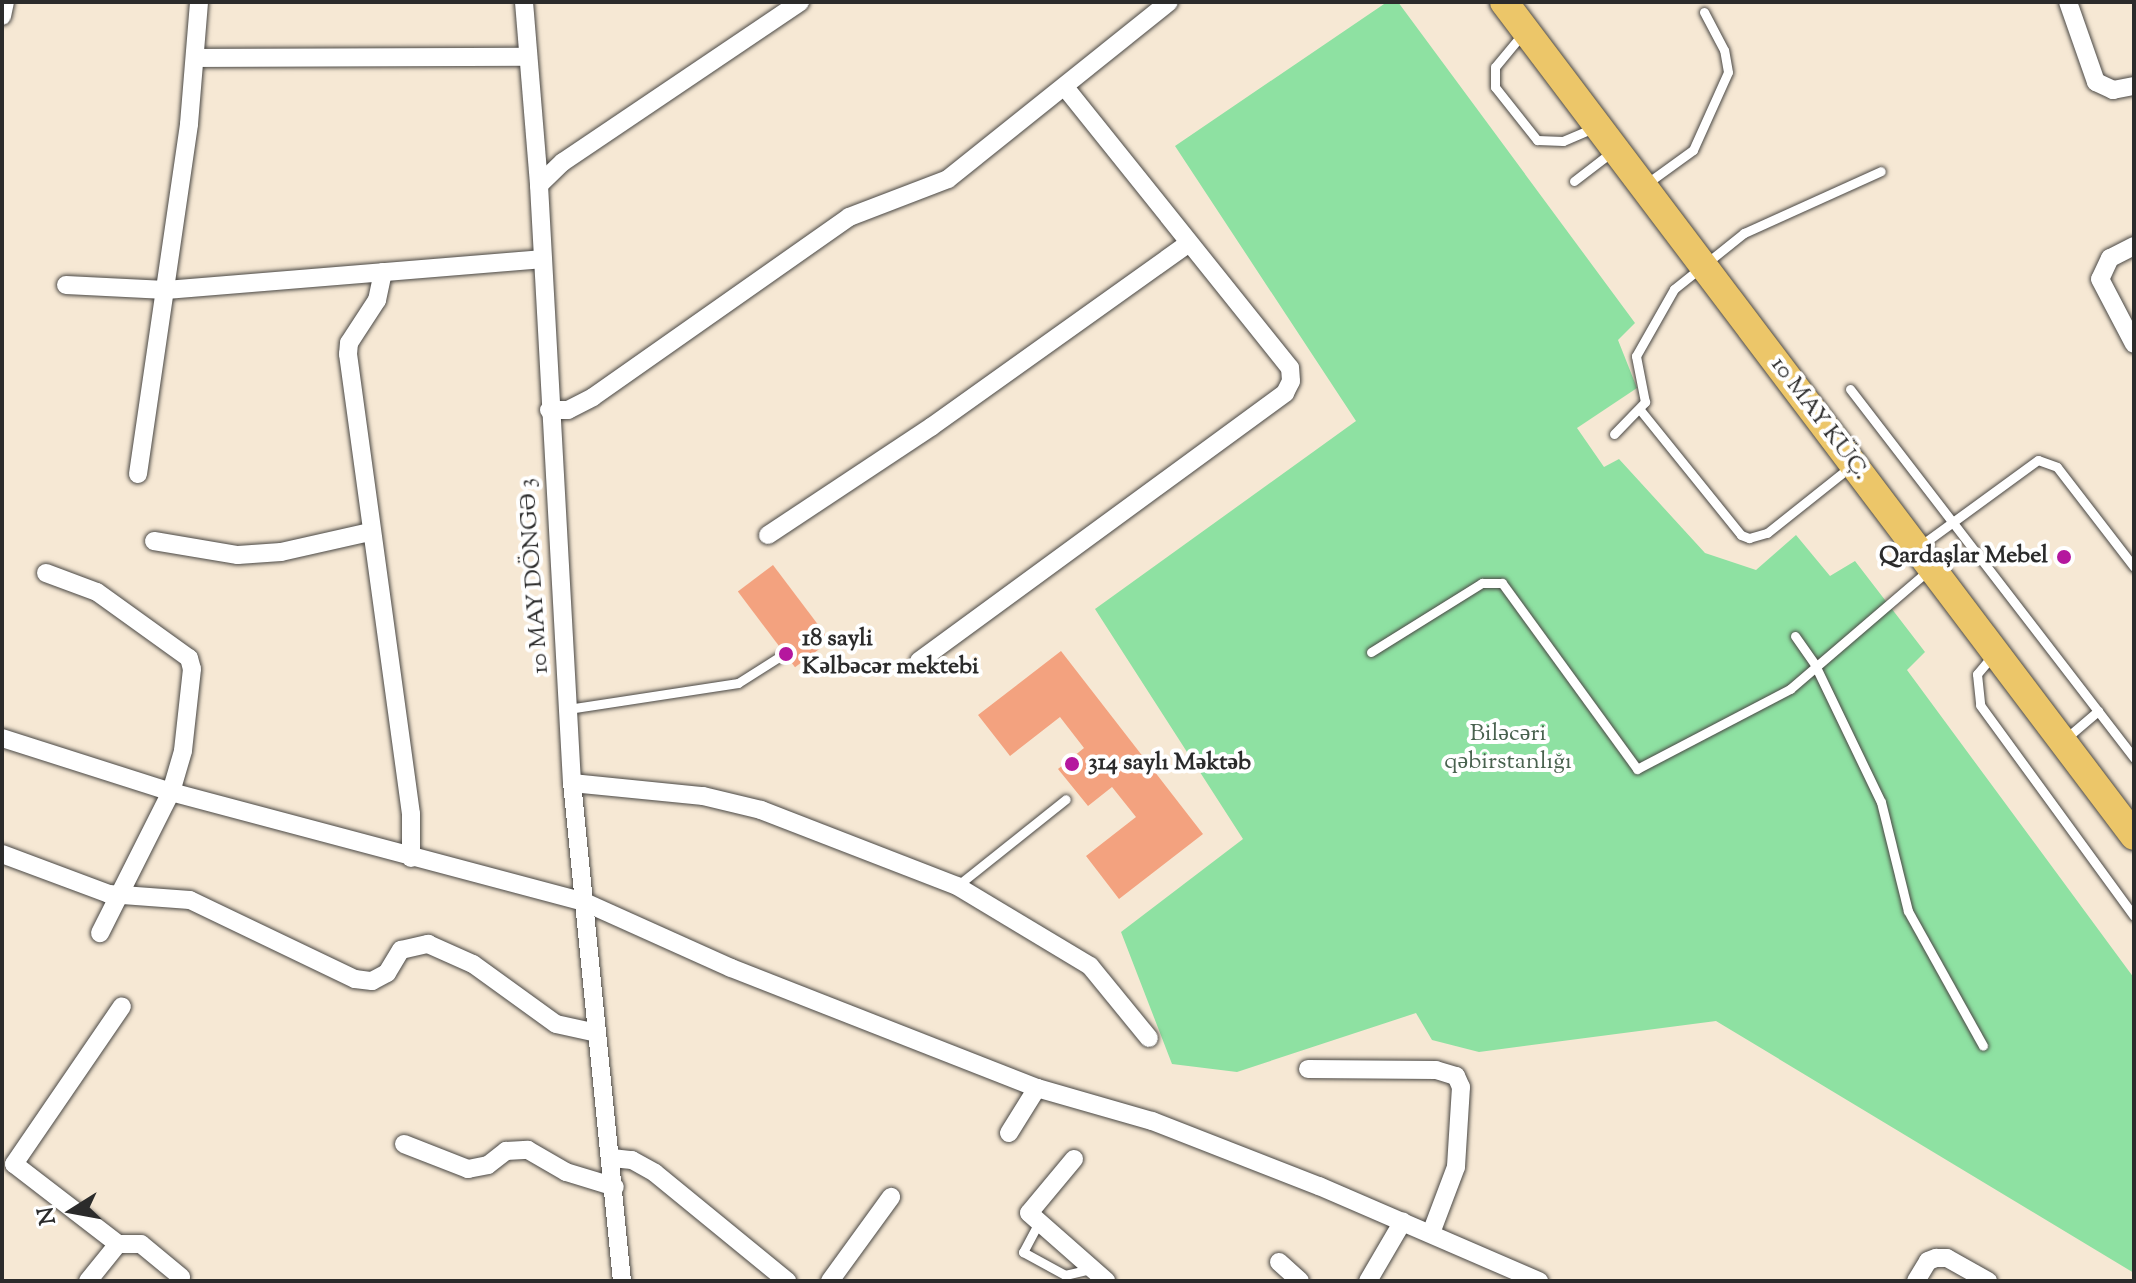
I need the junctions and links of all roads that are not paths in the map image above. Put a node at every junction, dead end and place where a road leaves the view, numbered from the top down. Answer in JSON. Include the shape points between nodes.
{"nodes":[{"id":1,"x":5,"y":2,"type":"edge"},
{"id":2,"x":199,"y":2,"type":"edge"},
{"id":3,"x":524,"y":2,"type":"edge"},
{"id":4,"x":800,"y":2,"type":"edge"},
{"id":5,"x":1169,"y":2,"type":"edge"},
{"id":6,"x":1504,"y":2,"type":"edge"},
{"id":7,"x":2068,"y":2,"type":"edge"},
{"id":8,"x":1704,"y":12,"type":"dead end"},
{"id":9,"x":2,"y":16,"type":"edge"},
{"id":10,"x":1526,"y":30,"type":"junction"},
{"id":11,"x":527,"y":57,"type":"junction"},
{"id":12,"x":196,"y":58,"type":"junction"},
{"id":13,"x":2134,"y":86,"type":"edge"},
{"id":14,"x":1065,"y":87,"type":"junction"},
{"id":15,"x":1598,"y":126,"type":"junction"},
{"id":16,"x":1616,"y":149,"type":"junction"},
{"id":17,"x":1881,"y":171,"type":"dead end"},
{"id":18,"x":1574,"y":181,"type":"dead end"},
{"id":19,"x":539,"y":185,"type":"junction"},
{"id":20,"x":1644,"y":186,"type":"junction"},
{"id":21,"x":1188,"y":244,"type":"junction"},
{"id":22,"x":2134,"y":246,"type":"edge"},
{"id":23,"x":541,"y":259,"type":"junction"},
{"id":24,"x":1702,"y":263,"type":"junction"},
{"id":25,"x":383,"y":272,"type":"junction"},
{"id":26,"x":66,"y":285,"type":"dead end"},
{"id":27,"x":166,"y":290,"type":"junction"},
{"id":28,"x":2134,"y":344,"type":"edge"},
{"id":29,"x":1850,"y":389,"type":"dead end"},
{"id":30,"x":549,"y":410,"type":"junction"},
{"id":31,"x":1641,"y":411,"type":"junction"},
{"id":32,"x":1614,"y":434,"type":"dead end"},
{"id":33,"x":1854,"y":464,"type":"junction"},
{"id":34,"x":138,"y":474,"type":"dead end"},
{"id":35,"x":1954,"y":521,"type":"junction"},
{"id":36,"x":370,"y":532,"type":"junction"},
{"id":37,"x":768,"y":535,"type":"dead end"},
{"id":38,"x":154,"y":541,"type":"dead end"},
{"id":39,"x":1924,"y":558,"type":"junction"},
{"id":40,"x":2134,"y":567,"type":"edge"},
{"id":41,"x":46,"y":573,"type":"dead end"},
{"id":42,"x":1795,"y":636,"type":"dead end"},
{"id":43,"x":1371,"y":652,"type":"dead end"},
{"id":44,"x":1996,"y":653,"type":"junction"},
{"id":45,"x":779,"y":657,"type":"dead end"},
{"id":46,"x":919,"y":661,"type":"dead end"},
{"id":47,"x":1815,"y":665,"type":"junction"},
{"id":48,"x":568,"y":709,"type":"junction"},
{"id":49,"x":2098,"y":711,"type":"junction"},
{"id":50,"x":2,"y":738,"type":"edge"},
{"id":51,"x":2063,"y":741,"type":"junction"},
{"id":52,"x":2134,"y":758,"type":"edge"},
{"id":53,"x":572,"y":783,"type":"junction"},
{"id":54,"x":171,"y":792,"type":"junction"},
{"id":55,"x":1066,"y":799,"type":"dead end"},
{"id":56,"x":2134,"y":836,"type":"edge"},
{"id":57,"x":2,"y":854,"type":"edge"},
{"id":58,"x":411,"y":858,"type":"junction"},
{"id":59,"x":957,"y":886,"type":"junction"},
{"id":60,"x":123,"y":895,"type":"junction"},
{"id":61,"x":582,"y":901,"type":"junction"},
{"id":62,"x":2134,"y":916,"type":"edge"},
{"id":63,"x":100,"y":933,"type":"dead end"},
{"id":64,"x":122,"y":1006,"type":"dead end"},
{"id":65,"x":597,"y":1033,"type":"junction"},
{"id":66,"x":1149,"y":1038,"type":"dead end"},
{"id":67,"x":1983,"y":1046,"type":"dead end"},
{"id":68,"x":1308,"y":1069,"type":"dead end"},
{"id":69,"x":1037,"y":1088,"type":"junction"},
{"id":70,"x":1009,"y":1133,"type":"dead end"},
{"id":71,"x":404,"y":1144,"type":"dead end"},
{"id":72,"x":612,"y":1158,"type":"junction"},
{"id":73,"x":8,"y":1159,"type":"edge"},
{"id":74,"x":1074,"y":1159,"type":"dead end"},
{"id":75,"x":615,"y":1187,"type":"junction"},
{"id":76,"x":891,"y":1197,"type":"dead end"},
{"id":77,"x":1403,"y":1221,"type":"junction"},
{"id":78,"x":1038,"y":1224,"type":"junction"},
{"id":79,"x":1431,"y":1233,"type":"junction"},
{"id":80,"x":118,"y":1244,"type":"junction"},
{"id":81,"x":1279,"y":1262,"type":"dead end"},
{"id":82,"x":1099,"y":1275,"type":"edge"},
{"id":83,"x":181,"y":1277,"type":"dead end"},
{"id":84,"x":88,"y":1281,"type":"edge"},
{"id":85,"x":622,"y":1281,"type":"edge"},
{"id":86,"x":787,"y":1281,"type":"edge"},
{"id":87,"x":830,"y":1281,"type":"edge"},
{"id":88,"x":1300,"y":1281,"type":"edge"},
{"id":89,"x":1368,"y":1281,"type":"edge"},
{"id":90,"x":1539,"y":1281,"type":"edge"},
{"id":91,"x":1916,"y":1281,"type":"edge"},
{"id":92,"x":1988,"y":1281,"type":"edge"}],
"edges":[{"from":1,"to":9,"type":"street"},
{"from":2,"to":12,"type":"street"},
{"from":3,"to":11,"type":"street","name":"10 MAY DÖNGƏ 3"},
{"from":4,"to":19,"type":"street","via":[[563,162]]},
{"from":5,"to":14,"type":"street"},
{"from":6,"to":10,"type":"main road","name":"10 MAY KÜÇ."},
{"from":7,"to":13,"type":"street","via":[[2096,82],[2113,90]]},
{"from":8,"to":20,"type":"lane","via":[[1724,50],[1728,72],[1693,150]]},
{"from":10,"to":15,"type":"main road","name":"10 MAY KÜÇ."},
{"from":10,"to":15,"type":"lane","via":[[1495,67],[1495,87],[1537,140],[1563,141]]},
{"from":11,"to":12,"type":"street"},
{"from":11,"to":19,"type":"street","name":"10 MAY DÖNGƏ 3"},
{"from":12,"to":27,"type":"street"},
{"from":14,"to":21,"type":"street"},
{"from":14,"to":30,"type":"street","via":[[948,179],[849,217],[593,397],[568,410]]},
{"from":15,"to":16,"type":"main road","name":"10 MAY KÜÇ."},
{"from":16,"to":18,"type":"lane"},
{"from":16,"to":20,"type":"main road","name":"10 MAY KÜÇ."},
{"from":17,"to":24,"type":"lane","via":[[1762,224]]},
{"from":19,"to":23,"type":"street","name":"10 MAY DÖNGƏ 3"},
{"from":20,"to":24,"type":"main road","name":"10 MAY KÜÇ."},
{"from":21,"to":37,"type":"street","via":[[931,427]]},
{"from":21,"to":46,"type":"street","via":[[1290,368],[1285,393]]},
{"from":22,"to":28,"type":"street","via":[[2110,258],[2100,279]]},
{"from":23,"to":25,"type":"street"},
{"from":23,"to":30,"type":"street","name":"10 MAY DÖNGƏ 3"},
{"from":24,"to":31,"type":"lane","via":[[1674,289],[1636,356],[1646,393]]},
{"from":24,"to":33,"type":"main road","name":"10 MAY KÜÇ."},
{"from":25,"to":27,"type":"street"},
{"from":25,"to":36,"type":"street","via":[[377,300],[349,343],[348,354]]},
{"from":26,"to":27,"type":"street"},
{"from":27,"to":34,"type":"street"},
{"from":29,"to":35,"type":"lane"},
{"from":30,"to":48,"type":"street","name":"10 MAY DÖNGƏ 3"},
{"from":31,"to":32,"type":"lane"},
{"from":31,"to":33,"type":"lane","via":[[1741,535],[1749,538],[1767,533]]},
{"from":33,"to":39,"type":"main road","name":"10 MAY KÜÇ."},
{"from":35,"to":39,"type":"lane"},
{"from":35,"to":40,"type":"lane","via":[[2026,466],[2049,461]]},
{"from":35,"to":49,"type":"lane"},
{"from":36,"to":38,"type":"street","via":[[281,552],[238,555]]},
{"from":36,"to":58,"type":"street","via":[[411,814]]},
{"from":39,"to":44,"type":"main road","name":"10 MAY KÜÇ."},
{"from":39,"to":47,"type":"lane"},
{"from":41,"to":54,"type":"street","via":[[97,592],[189,658],[186,730]]},
{"from":42,"to":47,"type":"lane"},
{"from":43,"to":47,"type":"lane","via":[[1482,583],[1502,583],[1637,769],[1790,689]]},
{"from":44,"to":51,"type":"main road","name":"10 MAY KÜÇ."},
{"from":44,"to":62,"type":"lane","via":[[1977,674],[1980,705]]},
{"from":45,"to":48,"type":"lane","via":[[738,683]]},
{"from":47,"to":67,"type":"lane","via":[[1881,802],[1908,911]]},
{"from":48,"to":53,"type":"street","name":"10 MAY DÖNGƏ 3"},
{"from":49,"to":51,"type":"lane"},
{"from":49,"to":52,"type":"lane"},
{"from":50,"to":54,"type":"street"},
{"from":51,"to":56,"type":"main road","name":"10 MAY KÜÇ."},
{"from":53,"to":59,"type":"street","via":[[703,796],[761,810]]},
{"from":53,"to":61,"type":"street","name":"10 MAY DÖNGƏ 3"},
{"from":54,"to":58,"type":"street"},
{"from":54,"to":60,"type":"street"},
{"from":55,"to":59,"type":"lane"},
{"from":57,"to":60,"type":"street"},
{"from":58,"to":61,"type":"street"},
{"from":59,"to":66,"type":"street","via":[[1090,966]]},
{"from":60,"to":63,"type":"street"},
{"from":60,"to":65,"type":"street","via":[[190,900],[355,979],[372,981],[387,973],[401,950],[428,944],[473,964],[556,1024]]},
{"from":61,"to":65,"type":"street","name":"10 MAY DÖNGƏ 3"},
{"from":61,"to":69,"type":"street","via":[[731,968]]},
{"from":64,"to":73,"type":"street"},
{"from":65,"to":72,"type":"street","name":"10 MAY DÖNGƏ 3"},
{"from":68,"to":79,"type":"street","via":[[1436,1070],[1456,1076],[1461,1087],[1456,1167]]},
{"from":69,"to":70,"type":"street"},
{"from":69,"to":77,"type":"street","via":[[1152,1121]]},
{"from":71,"to":75,"type":"street","via":[[468,1169],[488,1165],[506,1151],[528,1150],[566,1172]]},
{"from":72,"to":75,"type":"street","name":"10 MAY DÖNGƏ 3"},
{"from":72,"to":86,"type":"street","via":[[632,1160],[655,1173]]},
{"from":73,"to":80,"type":"street"},
{"from":74,"to":78,"type":"street","via":[[1030,1205],[1029,1213]]},
{"from":75,"to":85,"type":"street","name":"10 MAY DÖNGƏ 3"},
{"from":76,"to":87,"type":"street"},
{"from":77,"to":79,"type":"street"},
{"from":77,"to":89,"type":"street"},
{"from":78,"to":82,"type":"street"},
{"from":78,"to":82,"type":"lane","via":[[1023,1252],[1065,1275]]},
{"from":79,"to":90,"type":"street"},
{"from":80,"to":83,"type":"street","via":[[141,1244]]},
{"from":80,"to":84,"type":"street"},
{"from":81,"to":88,"type":"street"},
{"from":91,"to":92,"type":"street","via":[[1928,1261],[1936,1258],[1947,1258]]}]}
